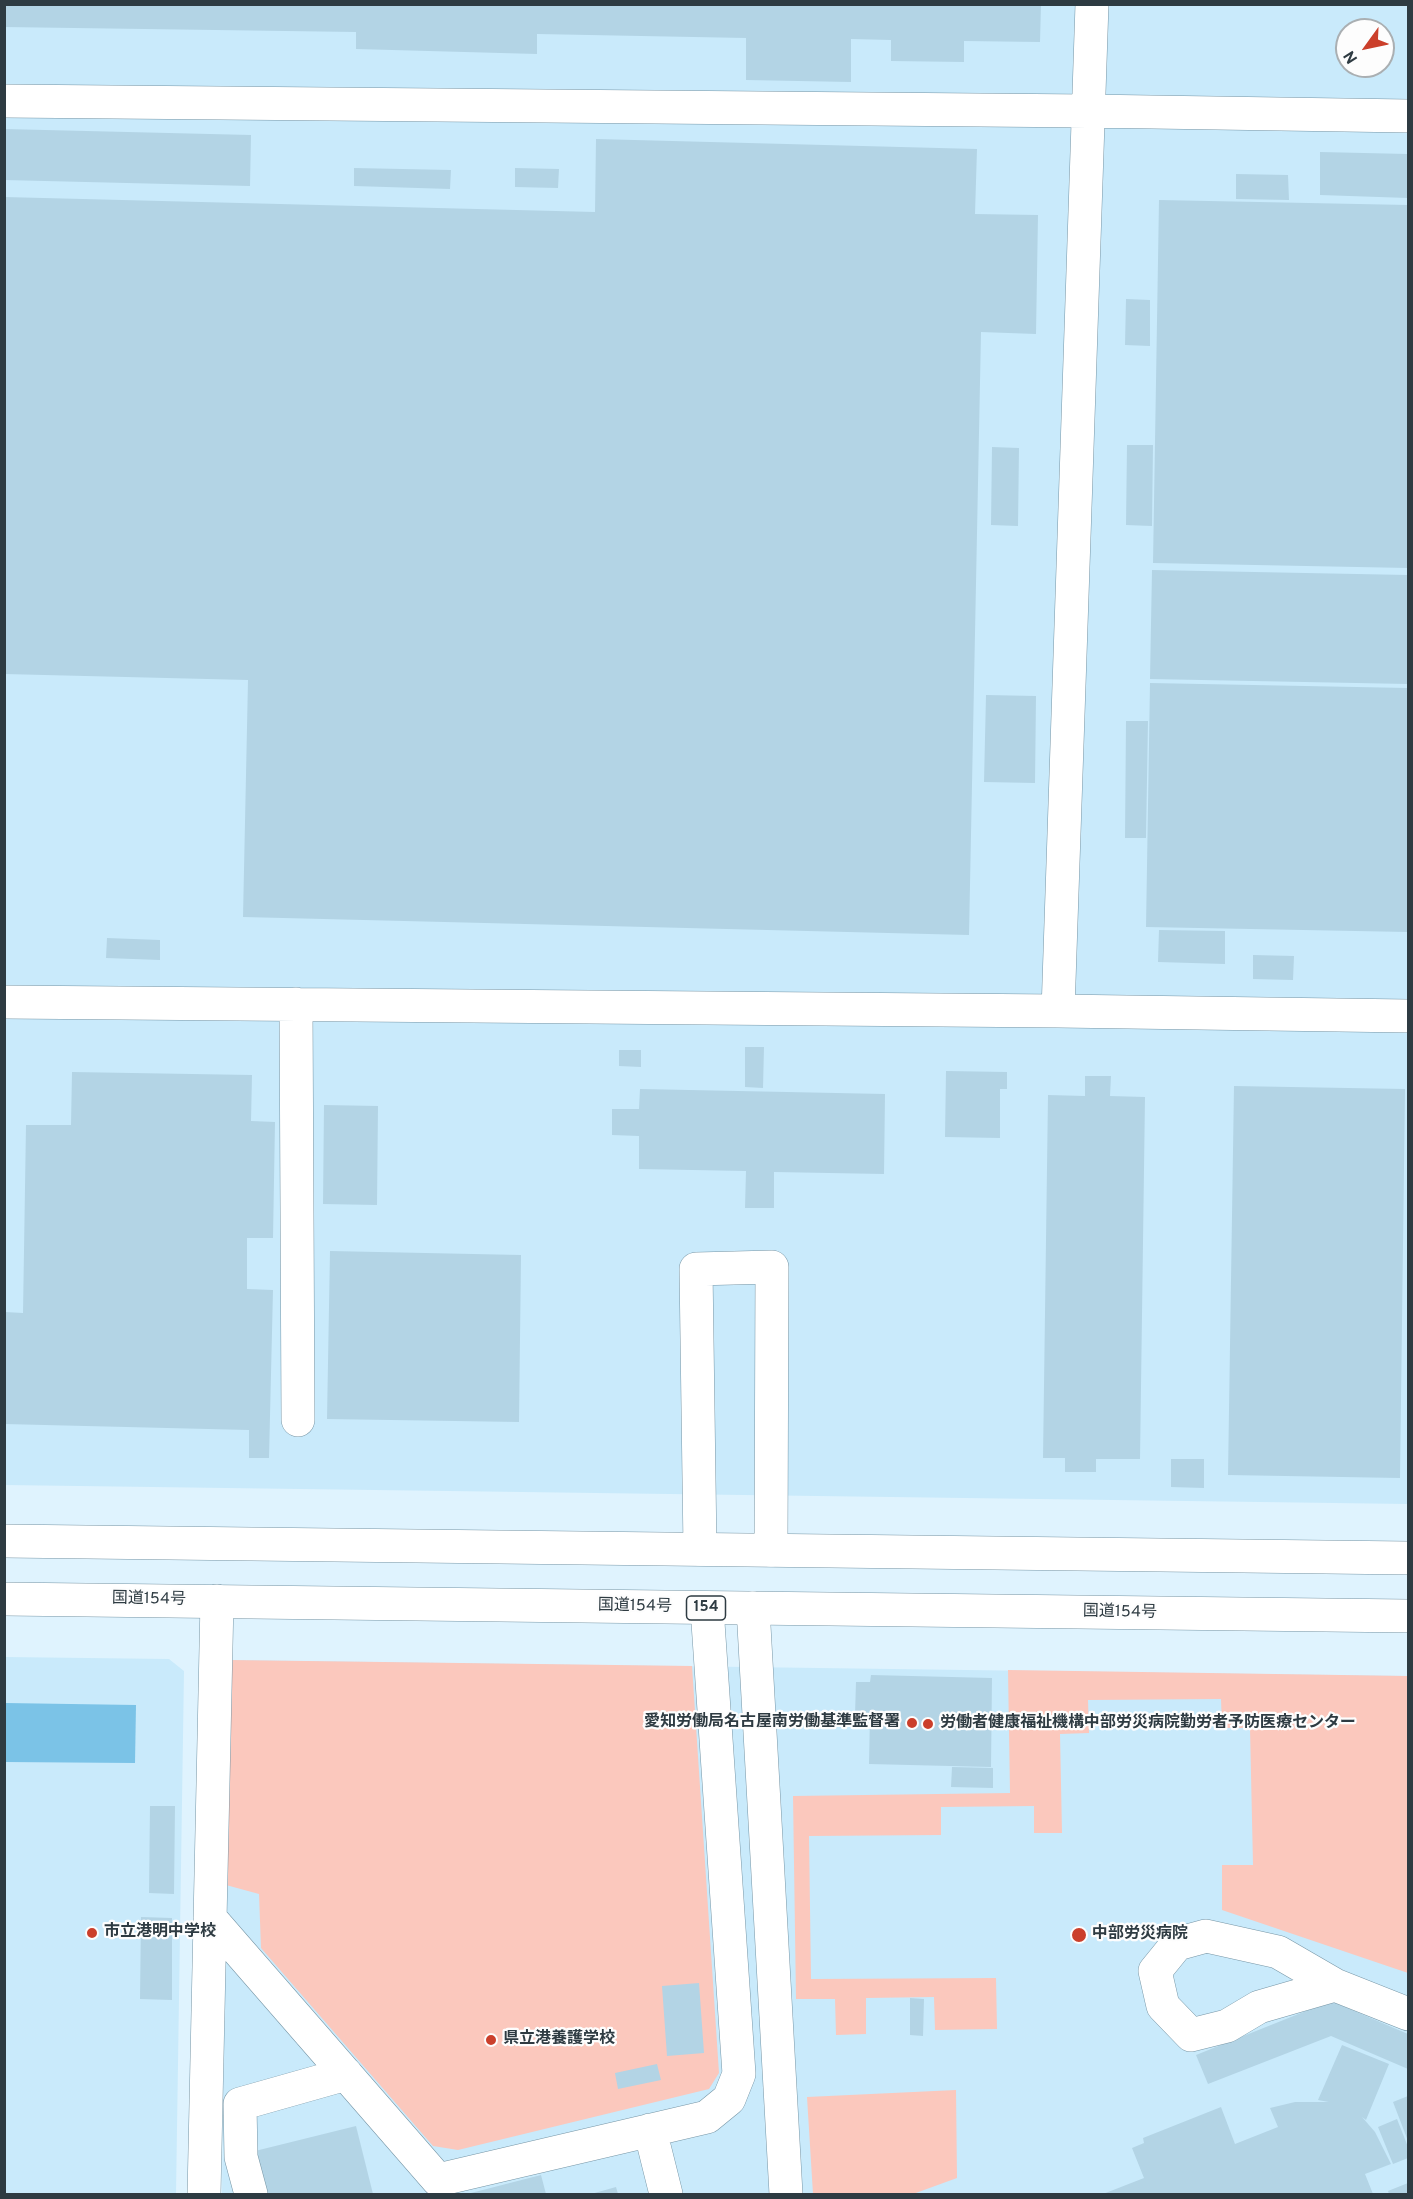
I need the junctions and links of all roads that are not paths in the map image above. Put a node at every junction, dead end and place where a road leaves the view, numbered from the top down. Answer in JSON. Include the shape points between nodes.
{"nodes":[{"id":1,"x":1092,"y":4,"type":"edge"},
{"id":2,"x":4,"y":101,"type":"edge"},
{"id":3,"x":1088,"y":111,"type":"junction"},
{"id":4,"x":1408,"y":116,"type":"edge"},
{"id":5,"x":4,"y":1002,"type":"edge"},
{"id":6,"x":296,"y":1004,"type":"junction"},
{"id":7,"x":1058,"y":1011,"type":"junction"},
{"id":8,"x":1408,"y":1016,"type":"edge"},
{"id":9,"x":298,"y":1419,"type":"dead end"},
{"id":10,"x":4,"y":1540,"type":"edge"},
{"id":11,"x":700,"y":1549,"type":"junction"},
{"id":12,"x":771,"y":1550,"type":"junction"},
{"id":13,"x":1408,"y":1558,"type":"edge"},
{"id":14,"x":4,"y":1599,"type":"edge"},
{"id":15,"x":217,"y":1601,"type":"junction"},
{"id":16,"x":707,"y":1608,"type":"junction"},
{"id":17,"x":753,"y":1608,"type":"junction"},
{"id":18,"x":1408,"y":1616,"type":"edge"},
{"id":19,"x":210,"y":1918,"type":"junction"},
{"id":20,"x":1335,"y":1985,"type":"junction"},
{"id":21,"x":1408,"y":2014,"type":"edge"},
{"id":22,"x":346,"y":2074,"type":"junction"},
{"id":23,"x":650,"y":2130,"type":"junction"},
{"id":24,"x":204,"y":2194,"type":"edge"},
{"id":25,"x":251,"y":2194,"type":"edge"},
{"id":26,"x":666,"y":2194,"type":"edge"},
{"id":27,"x":786,"y":2194,"type":"edge"}],
"edges":[{"from":1,"to":3,"type":"main road"},
{"from":2,"to":3,"type":"main road"},
{"from":3,"to":4,"type":"main road"},
{"from":3,"to":7,"type":"main road"},
{"from":5,"to":6,"type":"main road"},
{"from":6,"to":7,"type":"main road"},
{"from":6,"to":9,"type":"main road"},
{"from":7,"to":8,"type":"main road"},
{"from":10,"to":11,"type":"main road"},
{"from":11,"to":12,"type":"main road"},
{"from":11,"to":12,"type":"main road","via":[[696,1269],[772,1267]]},
{"from":12,"to":13,"type":"main road"},
{"from":14,"to":15,"type":"main road","name":"国道154号","number":"154"},
{"from":15,"to":16,"type":"main road","name":"国道154号","number":"154"},
{"from":15,"to":19,"type":"main road"},
{"from":16,"to":17,"type":"main road","name":"国道154号","number":"154"},
{"from":16,"to":23,"type":"main road","via":[[739,2074],[729,2100],[707,2117]]},
{"from":17,"to":18,"type":"main road","name":"国道154号","number":"154"},
{"from":17,"to":27,"type":"main road"},
{"from":19,"to":22,"type":"main road"},
{"from":19,"to":24,"type":"main road"},
{"from":20,"to":20,"type":"main road","via":[[1259,2007],[1227,2026],[1191,2035],[1163,2006],[1155,1971],[1177,1944],[1206,1936],[1278,1952]]},
{"from":20,"to":21,"type":"main road"},
{"from":22,"to":23,"type":"main road","via":[[438,2180]]},
{"from":22,"to":25,"type":"main road","via":[[240,2104],[241,2157]]},
{"from":23,"to":26,"type":"main road"}]}
